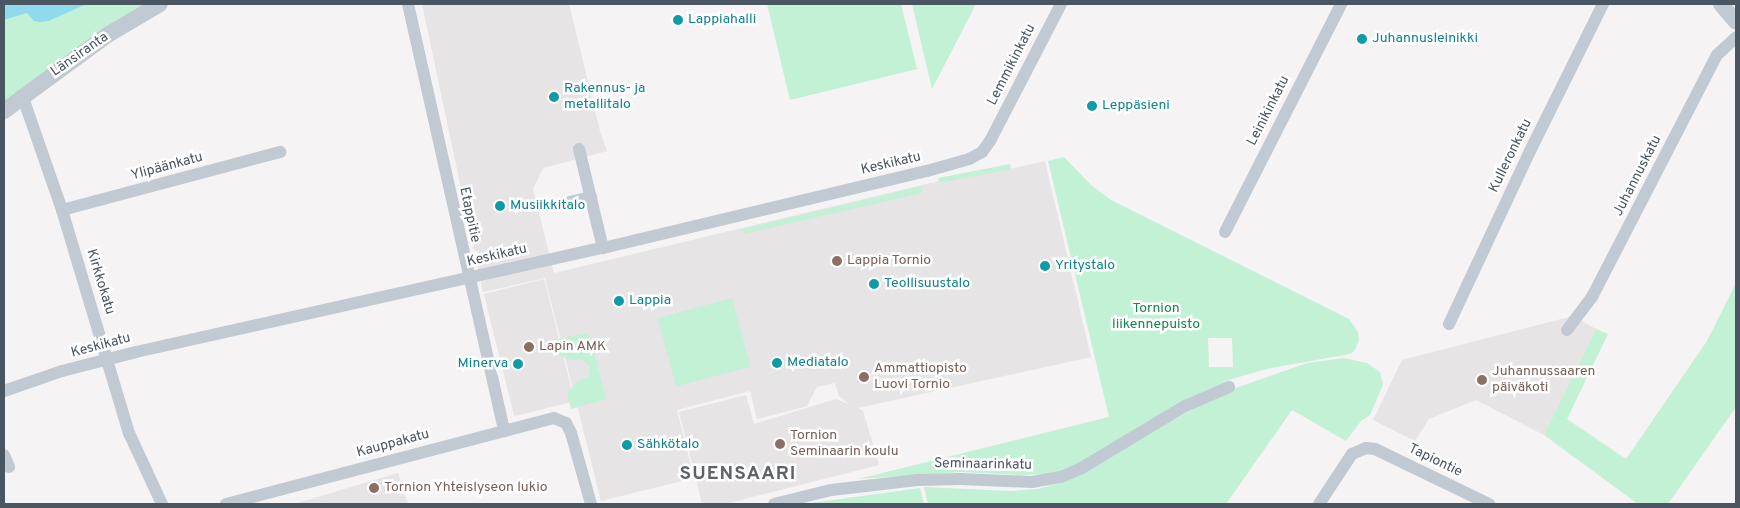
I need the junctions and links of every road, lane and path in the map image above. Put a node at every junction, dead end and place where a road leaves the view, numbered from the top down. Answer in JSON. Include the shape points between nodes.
{"nodes":[{"id":1,"x":160,"y":4,"type":"edge"},
{"id":2,"x":408,"y":4,"type":"edge"},
{"id":3,"x":1061,"y":4,"type":"edge"},
{"id":4,"x":1341,"y":4,"type":"edge"},
{"id":5,"x":1603,"y":4,"type":"edge"},
{"id":6,"x":1721,"y":4,"type":"edge"},
{"id":7,"x":1736,"y":22,"type":"edge"},
{"id":8,"x":1736,"y":37,"type":"edge"},
{"id":9,"x":22,"y":95,"type":"junction"},
{"id":10,"x":4,"y":111,"type":"edge"},
{"id":11,"x":990,"y":140,"type":"joint"},
{"id":12,"x":579,"y":148,"type":"dead end"},
{"id":13,"x":280,"y":152,"type":"dead end"},
{"id":14,"x":591,"y":196,"type":"junction"},
{"id":15,"x":560,"y":204,"type":"dead end"},
{"id":16,"x":62,"y":210,"type":"junction"},
{"id":17,"x":1226,"y":232,"type":"dead end"},
{"id":18,"x":603,"y":248,"type":"junction"},
{"id":19,"x":468,"y":278,"type":"junction"},
{"id":20,"x":1449,"y":324,"type":"dead end"},
{"id":21,"x":1567,"y":330,"type":"dead end"},
{"id":22,"x":106,"y":360,"type":"junction"},
{"id":23,"x":1229,"y":387,"type":"dead end"},
{"id":24,"x":4,"y":390,"type":"edge"},
{"id":25,"x":504,"y":431,"type":"junction"},
{"id":26,"x":4,"y":455,"type":"edge"},
{"id":27,"x":9,"y":467,"type":"dead end"},
{"id":28,"x":162,"y":504,"type":"edge"},
{"id":29,"x":226,"y":504,"type":"edge"},
{"id":30,"x":591,"y":504,"type":"edge"},
{"id":31,"x":774,"y":504,"type":"edge"},
{"id":32,"x":1319,"y":504,"type":"edge"},
{"id":33,"x":1489,"y":504,"type":"edge"}],
"edges":[{"from":1,"to":9,"type":"street","name":"Länsiranta","via":[[109,34]]},
{"from":2,"to":19,"type":"street","name":"Etappitie"},
{"from":3,"to":11,"type":"street","name":"Lemmikinkatu"},
{"from":4,"to":17,"type":"street","name":"Leinikinkatu"},
{"from":5,"to":20,"type":"street","name":"Kulleronkatu"},
{"from":6,"to":7,"type":"street"},
{"from":8,"to":21,"type":"street","name":"Juhannuskatu","via":[[1717,55],[1592,297]]},
{"from":9,"to":10,"type":"street","name":"Länsiranta"},
{"from":9,"to":16,"type":"street","name":"Kirkkokatu"},
{"from":11,"to":18,"type":"street","name":"Keskikatu","via":[[982,152],[947,166]]},
{"from":12,"to":14,"type":"street"},
{"from":13,"to":16,"type":"street","name":"Ylipäänkatu"},
{"from":14,"to":15,"type":"street"},
{"from":14,"to":18,"type":"street"},
{"from":16,"to":22,"type":"street","name":"Kirkkokatu"},
{"from":18,"to":19,"type":"street","name":"Keskikatu"},
{"from":19,"to":22,"type":"street","name":"Keskikatu"},
{"from":19,"to":25,"type":"street","name":"Etappitie"},
{"from":22,"to":24,"type":"street","name":"Keskikatu"},
{"from":22,"to":28,"type":"street","name":"Kirkkokatu","via":[[129,434]]},
{"from":23,"to":31,"type":"street","name":"Seminaarinkatu","via":[[1185,406],[1061,477],[1032,482],[917,480],[831,490]]},
{"from":25,"to":29,"type":"street","name":"Kauppakatu"},
{"from":25,"to":30,"type":"street","name":"Kauppakatu","via":[[554,418],[566,422]]},
{"from":26,"to":27,"type":"street"},
{"from":32,"to":33,"type":"street","name":"Tapiontie","via":[[1352,454],[1366,448],[1375,449]]}]}
